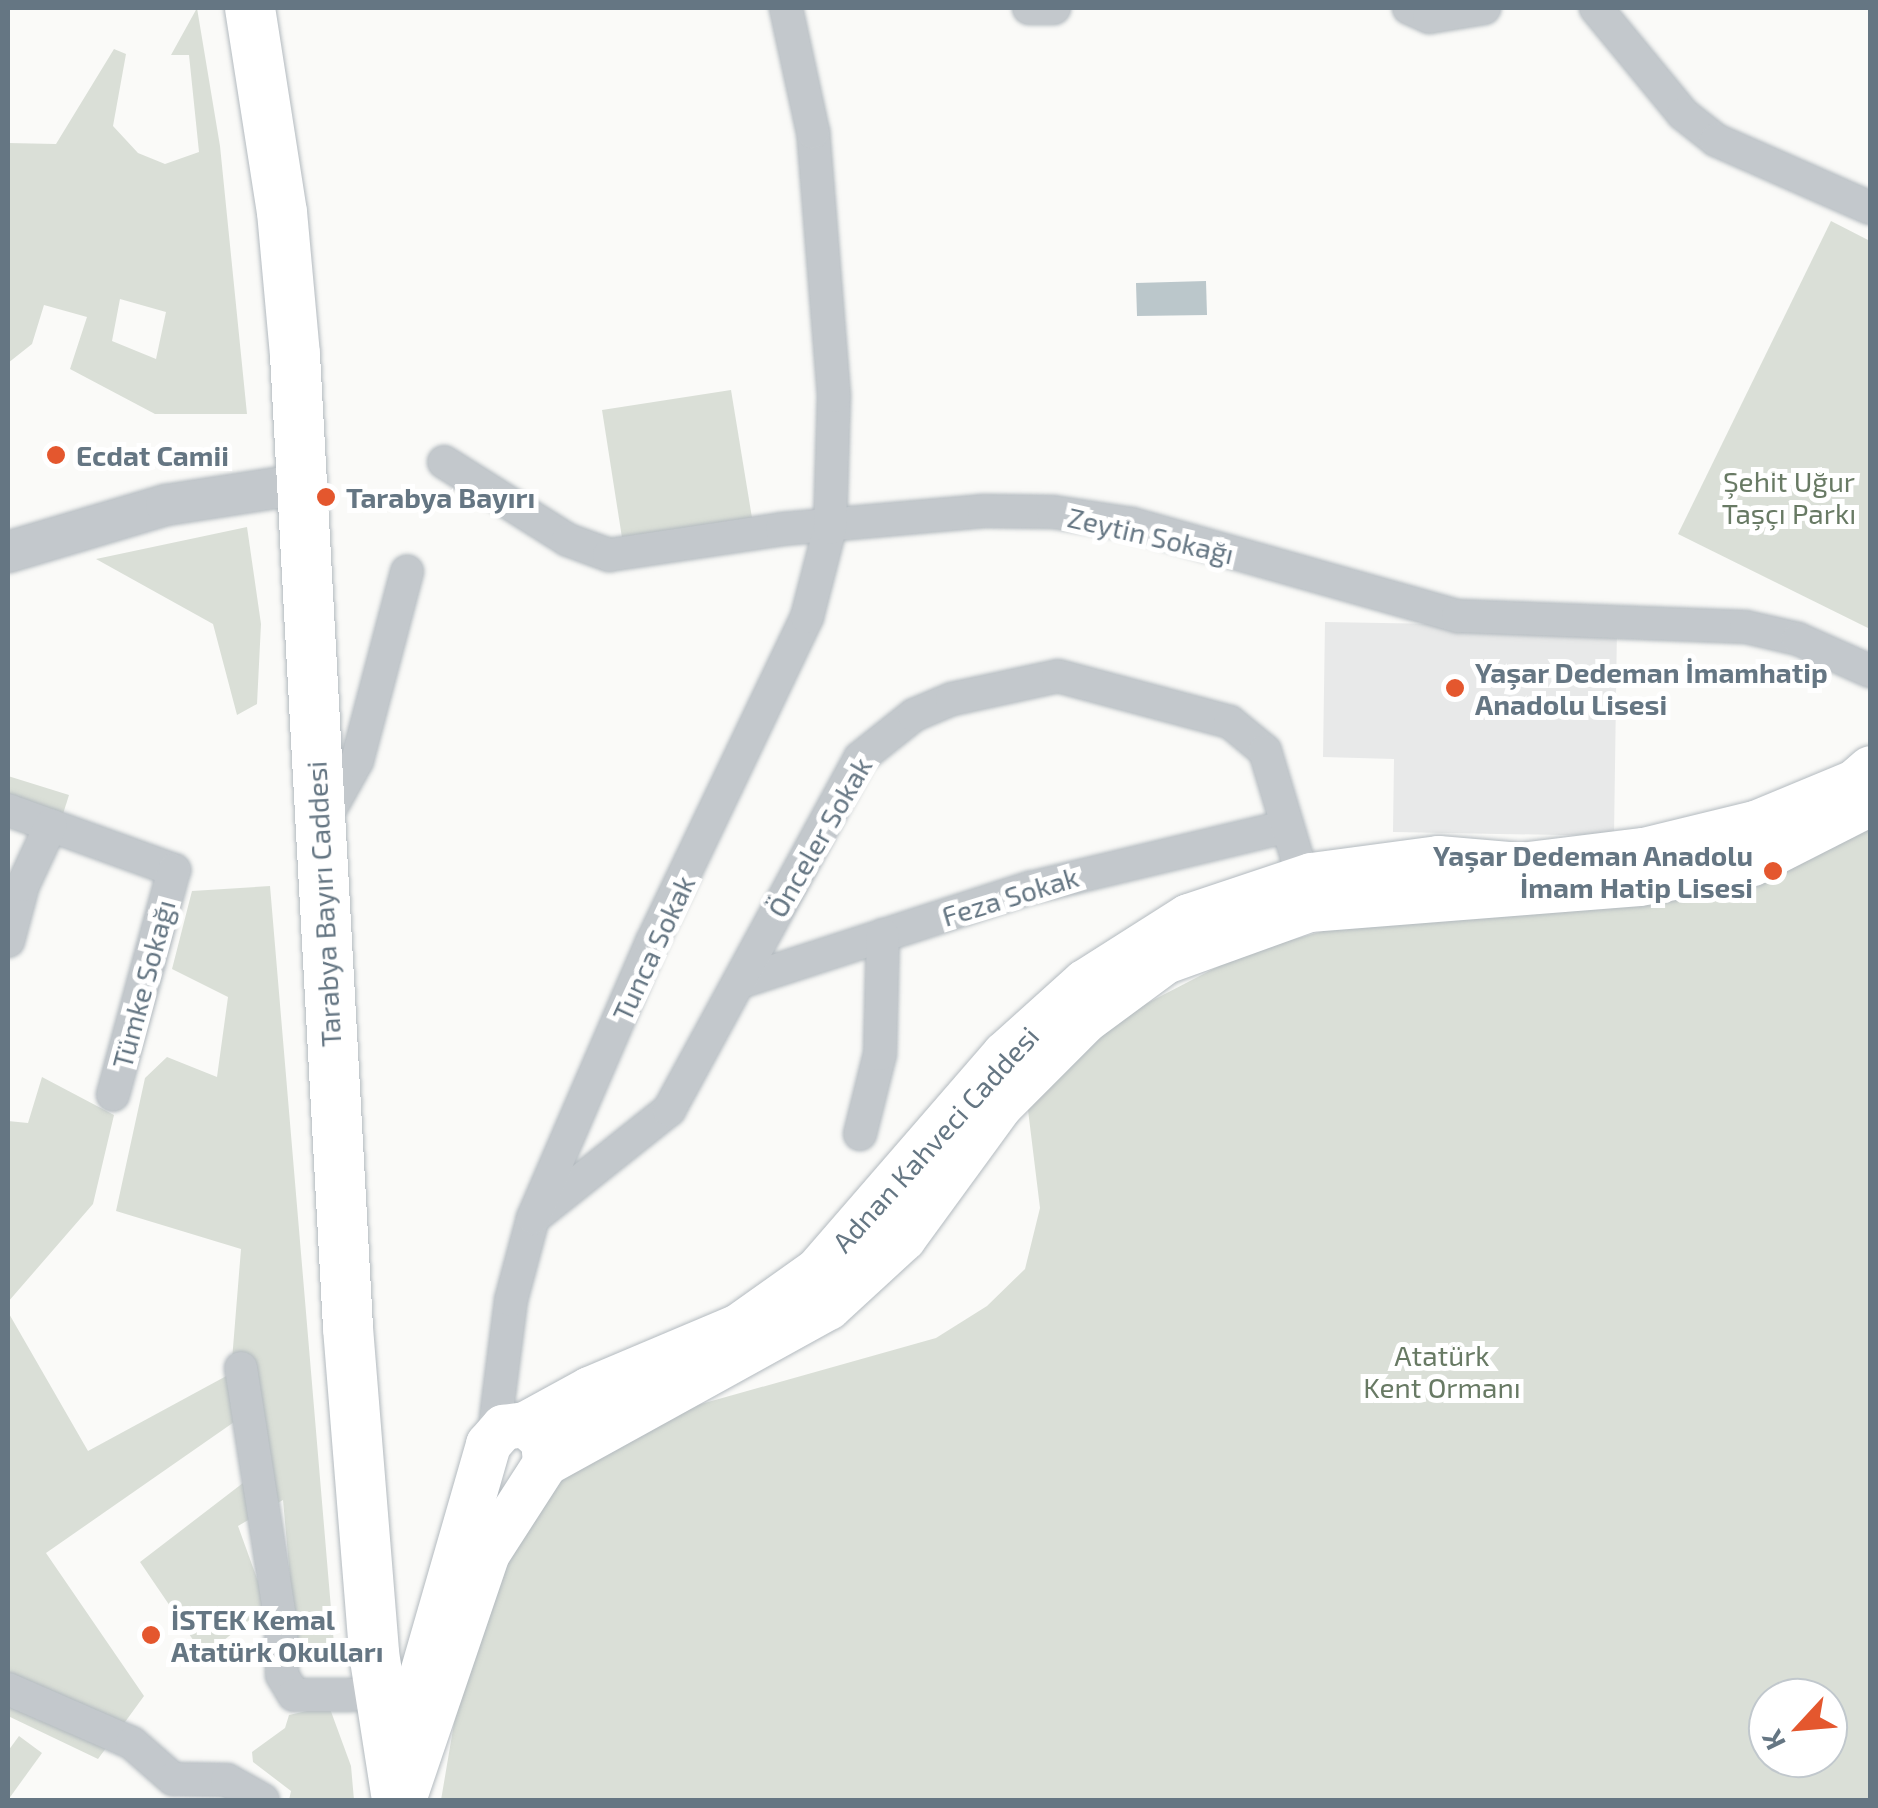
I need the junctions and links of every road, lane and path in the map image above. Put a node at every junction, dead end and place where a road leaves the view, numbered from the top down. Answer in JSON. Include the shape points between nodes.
{"nodes":[{"id":1,"x":228,"y":8,"type":"edge"},
{"id":2,"x":250,"y":8,"type":"edge"},
{"id":3,"x":786,"y":8,"type":"edge"},
{"id":4,"x":1029,"y":8,"type":"edge"},
{"id":5,"x":1054,"y":8,"type":"edge"},
{"id":6,"x":1409,"y":8,"type":"edge"},
{"id":7,"x":1484,"y":8,"type":"edge"},
{"id":8,"x":1596,"y":8,"type":"edge"},
{"id":9,"x":1870,"y":208,"type":"edge"},
{"id":10,"x":444,"y":462,"type":"dead end"},
{"id":11,"x":290,"y":489,"type":"junction"},
{"id":12,"x":830,"y":528,"type":"junction"},
{"id":13,"x":8,"y":552,"type":"edge"},
{"id":14,"x":408,"y":572,"type":"dead end"},
{"id":15,"x":1870,"y":671,"type":"edge"},
{"id":16,"x":1870,"y":768,"type":"edge"},
{"id":17,"x":1870,"y":803,"type":"edge"},
{"id":18,"x":8,"y":810,"type":"edge"},
{"id":19,"x":51,"y":826,"type":"junction"},
{"id":20,"x":1284,"y":827,"type":"junction"},
{"id":21,"x":319,"y":829,"type":"junction"},
{"id":22,"x":1303,"y":878,"type":"junction"},
{"id":23,"x":882,"y":936,"type":"junction"},
{"id":24,"x":8,"y":941,"type":"edge"},
{"id":25,"x":740,"y":982,"type":"junction"},
{"id":26,"x":113,"y":1095,"type":"dead end"},
{"id":27,"x":860,"y":1134,"type":"dead end"},
{"id":28,"x":533,"y":1218,"type":"junction"},
{"id":29,"x":241,"y":1368,"type":"dead end"},
{"id":30,"x":517,"y":1447,"type":"junction"},
{"id":31,"x":383,"y":1685,"type":"junction"},
{"id":32,"x":8,"y":1689,"type":"edge"},
{"id":33,"x":388,"y":1796,"type":"edge"},
{"id":34,"x":263,"y":1800,"type":"edge"}],
"edges":[{"from":1,"to":11,"type":"main road","name":"Tarabya Bayırı Caddesi"},
{"from":2,"to":11,"type":"main road","name":"Tarabya Bayırı Caddesi","via":[[282,212]]},
{"from":3,"to":12,"type":"street","name":"Tunca Sokak","via":[[813,132],[834,396]]},
{"from":4,"to":5,"type":"street"},
{"from":6,"to":7,"type":"street","via":[[1430,17]]},
{"from":8,"to":9,"type":"street","via":[[1682,114],[1716,140]]},
{"from":10,"to":12,"type":"street","name":"Zeytin Sokağı","via":[[568,540],[608,556]]},
{"from":11,"to":13,"type":"street","via":[[166,505]]},
{"from":11,"to":21,"type":"main road","name":"Tarabya Bayırı Caddesi","via":[[321,503],[328,519],[334,682],[315,731]]},
{"from":11,"to":31,"type":"main road","name":"Tarabya Bayırı Caddesi","via":[[306,1095]]},
{"from":12,"to":15,"type":"street","name":"Zeytin Sokağı","via":[[984,511],[1072,515],[1132,524],[1458,616],[1746,626],[1798,639]]},
{"from":12,"to":28,"type":"street","name":"Tunca Sokak","via":[[807,617],[652,942]]},
{"from":14,"to":21,"type":"street","via":[[357,760]]},
{"from":16,"to":22,"type":"main road","name":"Adnan Kahveci Caddesi","via":[[1854,782],[1755,823],[1644,850],[1520,865],[1438,858]]},
{"from":17,"to":30,"type":"main road","name":"Adnan Kahveci Caddesi","via":[[1752,864],[1638,882],[1309,909],[1164,961],[1085,1020],[1000,1105],[902,1238],[828,1307]]},
{"from":18,"to":19,"type":"street","name":"Tümke Sokağı"},
{"from":19,"to":24,"type":"street","via":[[23,885]]},
{"from":19,"to":26,"type":"street","name":"Tümke Sokağı","via":[[174,870]]},
{"from":20,"to":22,"type":"street","name":"Önceler Sokak"},
{"from":20,"to":23,"type":"street","name":"Feza Sokak","via":[[1030,888]]},
{"from":20,"to":25,"type":"street","name":"Önceler Sokak","via":[[1266,751],[1230,722],[1058,676],[952,699],[885,732],[860,758]]},
{"from":21,"to":31,"type":"main road","name":"Tarabya Bayırı Caddesi","via":[[348,1328]]},
{"from":22,"to":30,"type":"main road","name":"Adnan Kahveci Caddesi","via":[[1188,916],[1084,982],[1004,1054],[817,1270],[738,1326],[589,1389]]},
{"from":23,"to":25,"type":"street","name":"Feza Sokak"},
{"from":23,"to":27,"type":"street","via":[[880,1054]]},
{"from":25,"to":28,"type":"street","name":"Önceler Sokak","via":[[669,1110]]},
{"from":28,"to":30,"type":"street","name":"Tunca Sokak","via":[[511,1300],[504,1378]]},
{"from":29,"to":31,"type":"street","via":[[281,1622],[282,1675],[294,1695]]},
{"from":30,"to":31,"type":"main road","via":[[466,1505]]},
{"from":30,"to":33,"type":"main road","via":[[487,1553]]},
{"from":31,"to":33,"type":"main road","name":"Tarabya Bayırı Caddesi"},
{"from":32,"to":34,"type":"street","via":[[132,1744],[173,1779],[227,1780]]}]}
